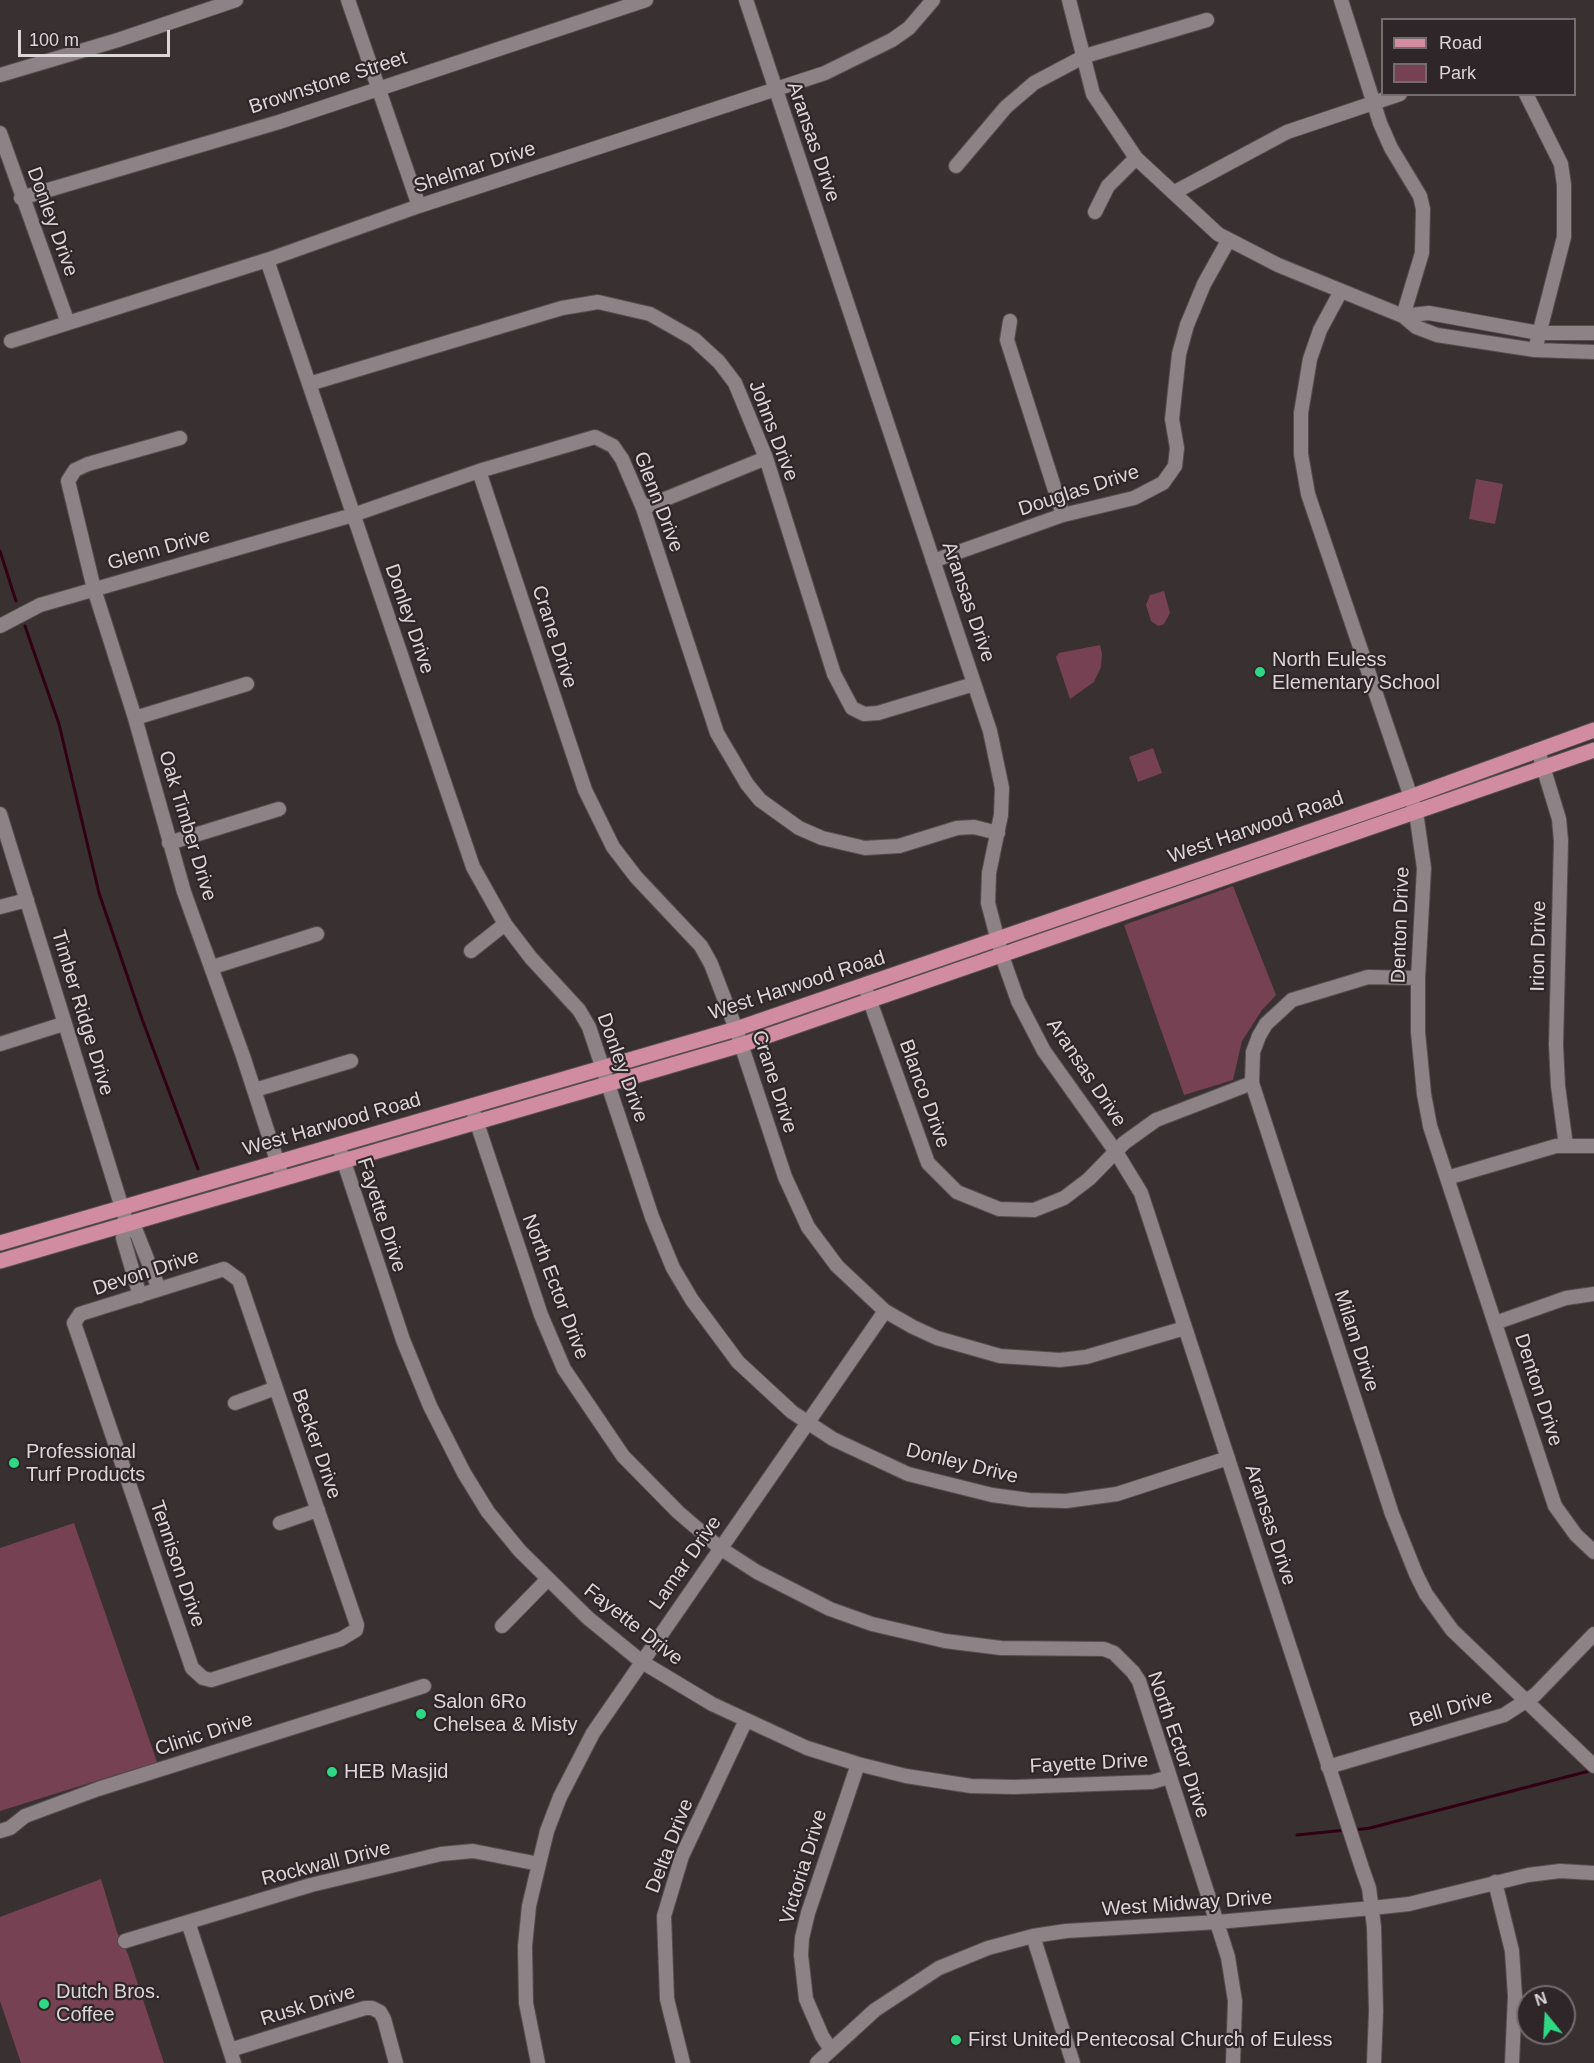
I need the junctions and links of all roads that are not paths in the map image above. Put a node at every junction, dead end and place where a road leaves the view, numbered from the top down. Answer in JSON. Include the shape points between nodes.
{"nodes":[{"id":1,"x":236,"y":0,"type":"edge"},
{"id":2,"x":348,"y":0,"type":"edge"},
{"id":3,"x":646,"y":0,"type":"edge"},
{"id":4,"x":746,"y":0,"type":"edge"},
{"id":5,"x":933,"y":0,"type":"edge"},
{"id":6,"x":1069,"y":0,"type":"edge"},
{"id":7,"x":1341,"y":0,"type":"edge"},
{"id":8,"x":1207,"y":20,"type":"dead end"},
{"id":9,"x":1085,"y":56,"type":"junction"},
{"id":10,"x":0,"y":75,"type":"edge"},
{"id":11,"x":379,"y":87,"type":"junction"},
{"id":12,"x":774,"y":89,"type":"junction"},
{"id":13,"x":1395,"y":96,"type":"edge"},
{"id":14,"x":1527,"y":96,"type":"edge"},
{"id":15,"x":1373,"y":104,"type":"junction"},
{"id":16,"x":0,"y":133,"type":"edge"},
{"id":17,"x":1136,"y":158,"type":"junction"},
{"id":18,"x":956,"y":166,"type":"dead end"},
{"id":19,"x":1175,"y":192,"type":"junction"},
{"id":20,"x":21,"y":198,"type":"junction"},
{"id":21,"x":419,"y":206,"type":"junction"},
{"id":22,"x":1095,"y":212,"type":"dead end"},
{"id":23,"x":1228,"y":241,"type":"junction"},
{"id":24,"x":267,"y":260,"type":"junction"},
{"id":25,"x":1341,"y":291,"type":"junction"},
{"id":26,"x":1403,"y":316,"type":"junction"},
{"id":27,"x":1010,"y":321,"type":"dead end"},
{"id":28,"x":68,"y":323,"type":"junction"},
{"id":29,"x":1539,"y":333,"type":"junction"},
{"id":30,"x":1594,"y":333,"type":"edge"},
{"id":31,"x":11,"y":341,"type":"dead end"},
{"id":32,"x":1535,"y":350,"type":"junction"},
{"id":33,"x":1594,"y":351,"type":"edge"},
{"id":34,"x":309,"y":384,"type":"junction"},
{"id":35,"x":180,"y":438,"type":"dead end"},
{"id":36,"x":766,"y":458,"type":"junction"},
{"id":37,"x":479,"y":471,"type":"junction"},
{"id":38,"x":643,"y":508,"type":"junction"},
{"id":39,"x":353,"y":515,"type":"junction"},
{"id":40,"x":1063,"y":515,"type":"junction"},
{"id":41,"x":933,"y":561,"type":"junction"},
{"id":42,"x":94,"y":589,"type":"junction"},
{"id":43,"x":0,"y":626,"type":"edge"},
{"id":44,"x":247,"y":684,"type":"dead end"},
{"id":45,"x":974,"y":684,"type":"junction"},
{"id":46,"x":135,"y":718,"type":"junction"},
{"id":47,"x":1594,"y":730,"type":"edge"},
{"id":48,"x":1538,"y":750,"type":"junction"},
{"id":49,"x":1594,"y":750,"type":"edge"},
{"id":50,"x":1544,"y":766,"type":"junction"},
{"id":51,"x":1410,"y":797,"type":"junction"},
{"id":52,"x":279,"y":809,"type":"dead end"},
{"id":53,"x":1416,"y":812,"type":"junction"},
{"id":54,"x":0,"y":814,"type":"edge"},
{"id":55,"x":998,"y":833,"type":"junction"},
{"id":56,"x":1288,"y":838,"type":"junction"},
{"id":57,"x":170,"y":843,"type":"junction"},
{"id":58,"x":1294,"y":854,"type":"junction"},
{"id":59,"x":27,"y":900,"type":"junction"},
{"id":60,"x":0,"y":907,"type":"edge"},
{"id":61,"x":506,"y":924,"type":"junction"},
{"id":62,"x":317,"y":934,"type":"dead end"},
{"id":63,"x":997,"y":939,"type":"junction"},
{"id":64,"x":471,"y":951,"type":"dead end"},
{"id":65,"x":1002,"y":956,"type":"junction"},
{"id":66,"x":213,"y":967,"type":"junction"},
{"id":67,"x":1418,"y":978,"type":"junction"},
{"id":68,"x":865,"y":987,"type":"junction"},
{"id":69,"x":870,"y":1002,"type":"junction"},
{"id":70,"x":63,"y":1024,"type":"junction"},
{"id":71,"x":736,"y":1029,"type":"junction"},
{"id":72,"x":0,"y":1044,"type":"edge"},
{"id":73,"x":741,"y":1045,"type":"junction"},
{"id":74,"x":351,"y":1061,"type":"dead end"},
{"id":75,"x":603,"y":1067,"type":"junction"},
{"id":76,"x":608,"y":1083,"type":"junction"},
{"id":77,"x":1252,"y":1083,"type":"junction"},
{"id":78,"x":255,"y":1090,"type":"junction"},
{"id":79,"x":474,"y":1115,"type":"junction"},
{"id":80,"x":338,"y":1145,"type":"junction"},
{"id":81,"x":1566,"y":1146,"type":"junction"},
{"id":82,"x":1594,"y":1146,"type":"edge"},
{"id":83,"x":1116,"y":1152,"type":"junction"},
{"id":84,"x":343,"y":1160,"type":"junction"},
{"id":85,"x":278,"y":1162,"type":"junction"},
{"id":86,"x":283,"y":1178,"type":"junction"},
{"id":87,"x":1447,"y":1178,"type":"junction"},
{"id":88,"x":123,"y":1208,"type":"junction"},
{"id":89,"x":127,"y":1224,"type":"junction"},
{"id":90,"x":0,"y":1243,"type":"edge"},
{"id":91,"x":0,"y":1261,"type":"edge"},
{"id":92,"x":233,"y":1273,"type":"joint"},
{"id":93,"x":159,"y":1290,"type":"junction"},
{"id":94,"x":1594,"y":1294,"type":"edge"},
{"id":95,"x":140,"y":1296,"type":"junction"},
{"id":96,"x":885,"y":1311,"type":"junction"},
{"id":97,"x":74,"y":1323,"type":"joint"},
{"id":98,"x":1495,"y":1323,"type":"junction"},
{"id":99,"x":1185,"y":1328,"type":"junction"},
{"id":100,"x":276,"y":1388,"type":"junction"},
{"id":101,"x":235,"y":1403,"type":"dead end"},
{"id":102,"x":810,"y":1423,"type":"junction"},
{"id":103,"x":1228,"y":1458,"type":"junction"},
{"id":104,"x":318,"y":1510,"type":"junction"},
{"id":105,"x":280,"y":1523,"type":"dead end"},
{"id":106,"x":720,"y":1548,"type":"junction"},
{"id":107,"x":1594,"y":1552,"type":"edge"},
{"id":108,"x":547,"y":1580,"type":"junction"},
{"id":109,"x":502,"y":1626,"type":"dead end"},
{"id":110,"x":356,"y":1630,"type":"joint"},
{"id":111,"x":1594,"y":1634,"type":"edge"},
{"id":112,"x":642,"y":1662,"type":"junction"},
{"id":113,"x":424,"y":1686,"type":"dead end"},
{"id":114,"x":1526,"y":1701,"type":"junction"},
{"id":115,"x":746,"y":1720,"type":"junction"},
{"id":116,"x":858,"y":1764,"type":"junction"},
{"id":117,"x":1592,"y":1764,"type":"edge"},
{"id":118,"x":1328,"y":1767,"type":"junction"},
{"id":119,"x":1169,"y":1778,"type":"junction"},
{"id":120,"x":0,"y":1831,"type":"edge"},
{"id":121,"x":539,"y":1864,"type":"junction"},
{"id":122,"x":1594,"y":1873,"type":"edge"},
{"id":123,"x":1495,"y":1882,"type":"junction"},
{"id":124,"x":1372,"y":1908,"type":"junction"},
{"id":125,"x":188,"y":1922,"type":"junction"},
{"id":126,"x":1218,"y":1922,"type":"junction"},
{"id":127,"x":1033,"y":1936,"type":"junction"},
{"id":128,"x":125,"y":1941,"type":"dead end"},
{"id":129,"x":831,"y":2050,"type":"junction"},
{"id":130,"x":232,"y":2056,"type":"edge"},
{"id":131,"x":396,"y":2063,"type":"edge"},
{"id":132,"x":538,"y":2063,"type":"edge"},
{"id":133,"x":683,"y":2063,"type":"edge"},
{"id":134,"x":817,"y":2063,"type":"edge"},
{"id":135,"x":1073,"y":2063,"type":"edge"},
{"id":136,"x":1233,"y":2063,"type":"edge"},
{"id":137,"x":1374,"y":2063,"type":"edge"},
{"id":138,"x":1512,"y":2063,"type":"edge"}],
"edges":[{"from":1,"to":10,"type":"street"},
{"from":2,"to":11,"type":"street"},
{"from":3,"to":11,"type":"street","name":"Brownstone Street"},
{"from":4,"to":12,"type":"street","name":"Aransas Drive"},
{"from":5,"to":12,"type":"street","name":"Shelmar Drive","via":[[909,28],[866,55]]},
{"from":6,"to":9,"type":"street"},
{"from":7,"to":15,"type":"street"},
{"from":8,"to":9,"type":"street"},
{"from":9,"to":17,"type":"street","via":[[1093,93]]},
{"from":9,"to":18,"type":"street","via":[[1034,83],[1006,107]]},
{"from":11,"to":20,"type":"street","name":"Brownstone Street","via":[[279,122]]},
{"from":11,"to":21,"type":"street"},
{"from":12,"to":21,"type":"street","name":"Shelmar Drive"},
{"from":12,"to":41,"type":"street","name":"Aransas Drive"},
{"from":13,"to":15,"type":"street"},
{"from":14,"to":29,"type":"street","via":[[1561,164],[1564,185],[1564,237]]},
{"from":15,"to":19,"type":"street","via":[[1287,132]]},
{"from":15,"to":26,"type":"street","via":[[1423,209],[1422,253]]},
{"from":16,"to":20,"type":"street","name":"Donley Drive"},
{"from":17,"to":19,"type":"street"},
{"from":17,"to":22,"type":"street","via":[[1108,186]]},
{"from":19,"to":23,"type":"street"},
{"from":20,"to":28,"type":"street","name":"Donley Drive"},
{"from":21,"to":24,"type":"street","name":"Shelmar Drive"},
{"from":23,"to":25,"type":"street"},
{"from":23,"to":40,"type":"street","name":"Douglas Drive","via":[[1204,284],[1179,354],[1172,419],[1177,448],[1175,466],[1162,483],[1134,498]]},
{"from":24,"to":28,"type":"street","name":"Shelmar Drive"},
{"from":24,"to":34,"type":"street","name":"Donley Drive"},
{"from":25,"to":26,"type":"street"},
{"from":25,"to":51,"type":"street","name":"Denton Drive","via":[[1310,358],[1301,413],[1301,454],[1308,494]]},
{"from":26,"to":29,"type":"street","via":[[1429,313]]},
{"from":26,"to":32,"type":"street","via":[[1416,327],[1437,335]]},
{"from":27,"to":40,"type":"street","via":[[1007,340]]},
{"from":28,"to":31,"type":"street","name":"Shelmar Drive"},
{"from":29,"to":30,"type":"street"},
{"from":29,"to":32,"type":"street"},
{"from":32,"to":33,"type":"street"},
{"from":34,"to":36,"type":"street","name":"Johns Drive","via":[[505,323],[598,302],[650,314],[694,339],[719,362],[735,383]]},
{"from":34,"to":39,"type":"street","name":"Donley Drive"},
{"from":35,"to":42,"type":"street","name":"Oak Timber Drive","via":[[88,464],[75,470],[68,481]]},
{"from":36,"to":38,"type":"street"},
{"from":36,"to":45,"type":"street","name":"Johns Drive","via":[[834,674],[852,708],[864,714],[878,713]]},
{"from":37,"to":38,"type":"street","name":"Glenn Drive","via":[[595,437],[613,446],[622,459]]},
{"from":37,"to":39,"type":"street","name":"Glenn Drive"},
{"from":37,"to":71,"type":"street","name":"Crane Drive","via":[[585,789],[613,848],[701,946]]},
{"from":38,"to":55,"type":"street","name":"Glenn Drive","via":[[717,733],[760,800],[799,828],[866,848],[898,846],[957,828],[974,827]]},
{"from":39,"to":42,"type":"street","name":"Glenn Drive"},
{"from":39,"to":61,"type":"street","name":"Donley Drive","via":[[472,867]]},
{"from":40,"to":41,"type":"street","name":"Douglas Drive"},
{"from":41,"to":45,"type":"street","name":"Aransas Drive"},
{"from":42,"to":43,"type":"street","name":"Glenn Drive","via":[[40,605]]},
{"from":42,"to":46,"type":"street","name":"Oak Timber Drive"},
{"from":44,"to":46,"type":"street"},
{"from":45,"to":55,"type":"street","name":"Aransas Drive","via":[[999,770]]},
{"from":46,"to":57,"type":"street","name":"Oak Timber Drive"},
{"from":47,"to":48,"type":"main road","name":"West Harwood Road"},
{"from":48,"to":50,"type":"street","name":"Irion Drive"},
{"from":48,"to":51,"type":"main road","name":"West Harwood Road"},
{"from":49,"to":50,"type":"main road","name":"West Harwood Road"},
{"from":50,"to":53,"type":"main road","name":"West Harwood Road"},
{"from":50,"to":81,"type":"street","name":"Irion Drive","via":[[1561,841],[1556,1045]]},
{"from":51,"to":53,"type":"street","name":"Denton Drive"},
{"from":51,"to":56,"type":"main road","name":"West Harwood Road"},
{"from":52,"to":57,"type":"street"},
{"from":53,"to":58,"type":"main road","name":"West Harwood Road"},
{"from":53,"to":67,"type":"street","name":"Denton Drive","via":[[1424,868]]},
{"from":54,"to":59,"type":"street","name":"Timber Ridge Drive"},
{"from":55,"to":63,"type":"street","name":"Aransas Drive","via":[[988,892]]},
{"from":56,"to":58,"type":"main road"},
{"from":56,"to":63,"type":"main road","name":"West Harwood Road"},
{"from":57,"to":66,"type":"street","name":"Oak Timber Drive"},
{"from":58,"to":65,"type":"main road","name":"West Harwood Road"},
{"from":59,"to":60,"type":"street"},
{"from":59,"to":70,"type":"street","name":"Timber Ridge Drive"},
{"from":61,"to":64,"type":"street"},
{"from":61,"to":75,"type":"street","name":"Donley Drive","via":[[579,1010],[589,1026]]},
{"from":62,"to":66,"type":"street"},
{"from":63,"to":65,"type":"street","name":"Aransas Drive"},
{"from":63,"to":68,"type":"main road","name":"West Harwood Road"},
{"from":65,"to":69,"type":"main road","name":"West Harwood Road"},
{"from":65,"to":83,"type":"street","name":"Aransas Drive","via":[[1018,1001],[1044,1051]]},
{"from":66,"to":78,"type":"street","name":"Oak Timber Drive"},
{"from":67,"to":77,"type":"street","name":"Milam Drive","via":[[1368,977],[1292,1000],[1259,1036],[1253,1052]]},
{"from":67,"to":87,"type":"street","name":"Denton Drive","via":[[1424,1094]]},
{"from":68,"to":69,"type":"street","name":"Blanco Drive"},
{"from":68,"to":71,"type":"main road","name":"West Harwood Road"},
{"from":69,"to":73,"type":"main road","name":"West Harwood Road"},
{"from":69,"to":83,"type":"street","name":"Blanco Drive","via":[[928,1163],[957,1192],[999,1209],[1034,1210],[1064,1198]]},
{"from":70,"to":72,"type":"street"},
{"from":70,"to":88,"type":"street","name":"Timber Ridge Drive"},
{"from":71,"to":73,"type":"street","name":"Crane Drive"},
{"from":71,"to":75,"type":"main road","name":"West Harwood Road"},
{"from":73,"to":76,"type":"main road","name":"West Harwood Road"},
{"from":73,"to":96,"type":"street","name":"Crane Drive","via":[[785,1177],[808,1227],[837,1266]]},
{"from":74,"to":78,"type":"street"},
{"from":75,"to":76,"type":"street","name":"Donley Drive"},
{"from":75,"to":79,"type":"main road","name":"West Harwood Road"},
{"from":76,"to":79,"type":"main road","name":"West Harwood Road"},
{"from":76,"to":102,"type":"street","name":"Donley Drive","via":[[652,1217],[687,1292],[738,1362],[792,1412]]},
{"from":77,"to":83,"type":"street","name":"Blanco Drive","via":[[1156,1120]]},
{"from":77,"to":114,"type":"street","name":"Milam Drive","via":[[1392,1514],[1416,1574],[1452,1630]]},
{"from":78,"to":85,"type":"street","name":"Oak Timber Drive"},
{"from":79,"to":80,"type":"main road","name":"West Harwood Road"},
{"from":79,"to":84,"type":"main road","name":"West Harwood Road"},
{"from":79,"to":106,"type":"street","name":"North Ector Drive","via":[[541,1315],[564,1369],[629,1463]]},
{"from":80,"to":84,"type":"street","name":"Fayette Drive"},
{"from":80,"to":85,"type":"main road","name":"West Harwood Road"},
{"from":81,"to":82,"type":"street"},
{"from":81,"to":87,"type":"street"},
{"from":83,"to":99,"type":"street","name":"Aransas Drive","via":[[1141,1193]]},
{"from":84,"to":86,"type":"main road","name":"West Harwood Road"},
{"from":84,"to":108,"type":"street","name":"Fayette Drive","via":[[403,1340],[430,1406],[488,1512]]},
{"from":85,"to":86,"type":"street","name":"Oak Timber Drive"},
{"from":85,"to":88,"type":"main road","name":"West Harwood Road"},
{"from":86,"to":89,"type":"main road","name":"West Harwood Road"},
{"from":87,"to":98,"type":"street","name":"Denton Drive"},
{"from":88,"to":89,"type":"street","name":"Timber Ridge Drive"},
{"from":88,"to":90,"type":"main road","name":"West Harwood Road"},
{"from":89,"to":91,"type":"main road","name":"West Harwood Road"},
{"from":89,"to":93,"type":"street","via":[[136,1231]]},
{"from":89,"to":95,"type":"street","via":[[123,1238]]},
{"from":92,"to":93,"type":"street","name":"Devon Drive","via":[[224,1269]]},
{"from":92,"to":100,"type":"street","name":"Becker Drive","via":[[239,1280]]},
{"from":93,"to":95,"type":"street","name":"Devon Drive"},
{"from":94,"to":98,"type":"street","via":[[1566,1298]]},
{"from":95,"to":97,"type":"street","name":"Devon Drive","via":[[80,1314]]},
{"from":96,"to":99,"type":"street","name":"Crane Drive","via":[[957,1345],[1029,1359],[1095,1356]]},
{"from":96,"to":102,"type":"street","name":"Lamar Drive"},
{"from":97,"to":110,"type":"street","name":"Tennison Drive","via":[[196,1674],[220,1679],[341,1639]]},
{"from":98,"to":107,"type":"street","name":"Denton Drive","via":[[1555,1506]]},
{"from":99,"to":103,"type":"street","name":"Aransas Drive"},
{"from":100,"to":101,"type":"street"},
{"from":100,"to":104,"type":"street","name":"Becker Drive"},
{"from":102,"to":103,"type":"street","name":"Donley Drive","via":[[833,1439],[908,1474],[1029,1500],[1066,1501],[1117,1494]]},
{"from":102,"to":106,"type":"street","name":"Lamar Drive"},
{"from":103,"to":118,"type":"street","name":"Aransas Drive"},
{"from":104,"to":105,"type":"street"},
{"from":104,"to":110,"type":"street","name":"Becker Drive"},
{"from":106,"to":112,"type":"street","name":"Lamar Drive"},
{"from":106,"to":119,"type":"street","name":"North Ector Drive","via":[[795,1593],[872,1624],[945,1641],[1001,1648],[1090,1647],[1114,1653],[1139,1681]]},
{"from":108,"to":109,"type":"street"},
{"from":108,"to":112,"type":"street","name":"Fayette Drive"},
{"from":111,"to":114,"type":"street","name":"Bell Drive"},
{"from":112,"to":115,"type":"street","name":"Fayette Drive"},
{"from":112,"to":121,"type":"street","name":"Lamar Drive","via":[[592,1733],[560,1797]]},
{"from":113,"to":120,"type":"street","name":"Clinic Drive","via":[[98,1789],[25,1816]]},
{"from":114,"to":117,"type":"street","name":"Milam Drive"},
{"from":114,"to":118,"type":"street","name":"Bell Drive","via":[[1504,1715]]},
{"from":115,"to":116,"type":"street","name":"Fayette Drive","via":[[807,1748]]},
{"from":115,"to":133,"type":"street","name":"Delta Drive","via":[[682,1856],[664,1916],[667,1999]]},
{"from":116,"to":119,"type":"street","name":"Fayette Drive","via":[[971,1786],[1058,1787]]},
{"from":116,"to":129,"type":"street","name":"Victoria Drive","via":[[802,1938],[806,1999]]},
{"from":118,"to":124,"type":"street","name":"Aransas Drive"},
{"from":119,"to":126,"type":"street","name":"North Ector Drive"},
{"from":121,"to":125,"type":"street","name":"Rockwall Drive","via":[[473,1851],[441,1854],[311,1885]]},
{"from":121,"to":132,"type":"street","name":"Lamar Drive","via":[[530,1906],[524,1976]]},
{"from":122,"to":123,"type":"street","name":"West Midway Drive","via":[[1560,1871]]},
{"from":123,"to":124,"type":"street","name":"West Midway Drive","via":[[1410,1904]]},
{"from":123,"to":138,"type":"street","via":[[1512,1951]]},
{"from":124,"to":126,"type":"street","name":"West Midway Drive"},
{"from":124,"to":137,"type":"street","name":"Aransas Drive"},
{"from":125,"to":128,"type":"street","name":"Rockwall Drive"},
{"from":125,"to":130,"type":"street"},
{"from":126,"to":127,"type":"street","name":"West Midway Drive"},
{"from":126,"to":136,"type":"street","name":"North Ector Drive","via":[[1235,2001]]},
{"from":127,"to":129,"type":"street","name":"West Midway Drive","via":[[988,1948],[939,1968],[875,2010]]},
{"from":127,"to":135,"type":"street"},
{"from":129,"to":134,"type":"street","name":"West Midway Drive"},
{"from":130,"to":131,"type":"street","name":"Rusk Drive","via":[[365,2007],[380,2012],[384,2019]]}]}
